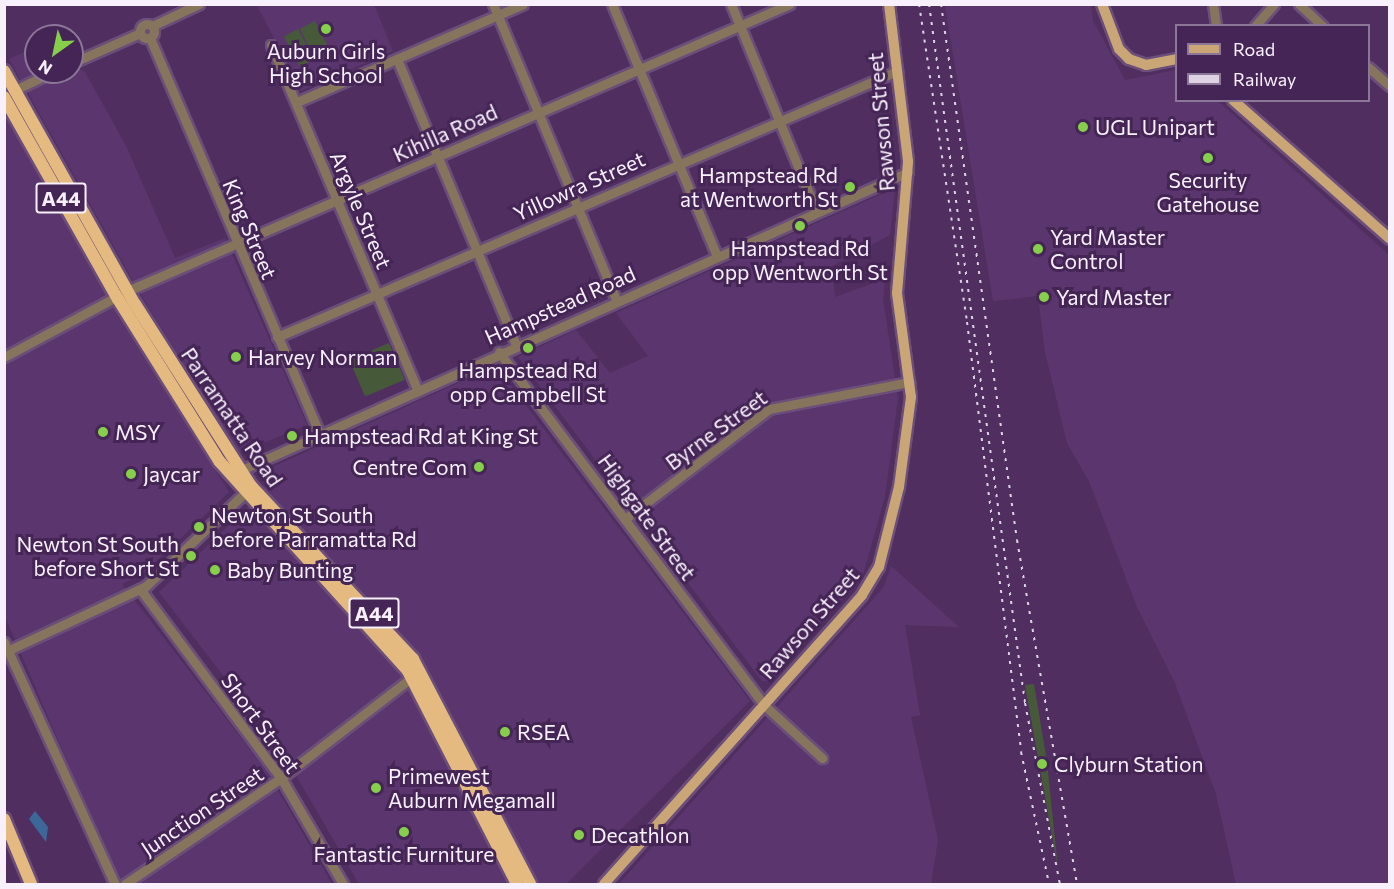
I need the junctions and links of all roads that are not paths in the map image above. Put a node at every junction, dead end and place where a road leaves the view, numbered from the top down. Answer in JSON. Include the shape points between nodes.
{"nodes":[{"id":1,"x":199,"y":4,"type":"edge"},
{"id":2,"x":493,"y":4,"type":"edge"},
{"id":3,"x":523,"y":4,"type":"edge"},
{"id":4,"x":612,"y":4,"type":"edge"},
{"id":5,"x":731,"y":4,"type":"edge"},
{"id":6,"x":790,"y":4,"type":"edge"},
{"id":7,"x":889,"y":4,"type":"edge"},
{"id":8,"x":1102,"y":4,"type":"edge"},
{"id":9,"x":1213,"y":4,"type":"edge"},
{"id":10,"x":1274,"y":4,"type":"edge"},
{"id":11,"x":1299,"y":4,"type":"edge"},
{"id":12,"x":497,"y":16,"type":"junction"},
{"id":13,"x":1216,"y":24,"type":"edge"},
{"id":14,"x":1257,"y":24,"type":"edge"},
{"id":15,"x":1321,"y":24,"type":"edge"},
{"id":16,"x":740,"y":25,"type":"junction"},
{"id":17,"x":152,"y":26,"type":"junction"},
{"id":18,"x":140,"y":33,"type":"junction"},
{"id":19,"x":150,"y":38,"type":"junction"},
{"id":20,"x":271,"y":45,"type":"dead end"},
{"id":21,"x":84,"y":58,"type":"edge"},
{"id":22,"x":397,"y":59,"type":"junction"},
{"id":23,"x":1175,"y":59,"type":"edge"},
{"id":24,"x":639,"y":68,"type":"junction"},
{"id":25,"x":1370,"y":69,"type":"edge"},
{"id":26,"x":4,"y":71,"type":"edge"},
{"id":27,"x":897,"y":71,"type":"junction"},
{"id":28,"x":29,"y":84,"type":"edge"},
{"id":29,"x":1389,"y":86,"type":"edge"},
{"id":30,"x":10,"y":94,"type":"edge"},
{"id":31,"x":297,"y":102,"type":"junction"},
{"id":32,"x":1235,"y":102,"type":"edge"},
{"id":33,"x":539,"y":112,"type":"junction"},
{"id":34,"x":781,"y":119,"type":"junction"},
{"id":35,"x":436,"y":157,"type":"junction"},
{"id":36,"x":679,"y":162,"type":"junction"},
{"id":37,"x":908,"y":172,"type":"junction"},
{"id":38,"x":337,"y":200,"type":"junction"},
{"id":39,"x":578,"y":207,"type":"junction"},
{"id":40,"x":816,"y":210,"type":"junction"},
{"id":41,"x":1389,"y":239,"type":"edge"},
{"id":42,"x":236,"y":243,"type":"junction"},
{"id":43,"x":476,"y":250,"type":"junction"},
{"id":44,"x":716,"y":254,"type":"junction"},
{"id":45,"x":377,"y":293,"type":"junction"},
{"id":46,"x":123,"y":295,"type":"junction"},
{"id":47,"x":616,"y":300,"type":"junction"},
{"id":48,"x":277,"y":337,"type":"junction"},
{"id":49,"x":516,"y":345,"type":"junction"},
{"id":50,"x":499,"y":352,"type":"junction"},
{"id":51,"x":4,"y":357,"type":"edge"},
{"id":52,"x":909,"y":382,"type":"junction"},
{"id":53,"x":417,"y":389,"type":"junction"},
{"id":54,"x":319,"y":433,"type":"junction"},
{"id":55,"x":235,"y":473,"type":"junction"},
{"id":56,"x":247,"y":490,"type":"junction"},
{"id":57,"x":625,"y":519,"type":"junction"},
{"id":58,"x":140,"y":589,"type":"junction"},
{"id":59,"x":7,"y":646,"type":"edge"},
{"id":60,"x":411,"y":678,"type":"junction"},
{"id":61,"x":764,"y":705,"type":"junction"},
{"id":62,"x":822,"y":758,"type":"dead end"},
{"id":63,"x":281,"y":778,"type":"junction"},
{"id":64,"x":4,"y":819,"type":"edge"},
{"id":65,"x":32,"y":885,"type":"edge"},
{"id":66,"x":115,"y":885,"type":"edge"},
{"id":67,"x":125,"y":885,"type":"edge"},
{"id":68,"x":344,"y":885,"type":"edge"},
{"id":69,"x":517,"y":885,"type":"edge"},
{"id":70,"x":530,"y":885,"type":"edge"},
{"id":71,"x":604,"y":885,"type":"edge"}],
"edges":[{"from":1,"to":17,"type":"street"},
{"from":2,"to":12,"type":"street"},
{"from":3,"to":12,"type":"street"},
{"from":4,"to":24,"type":"street"},
{"from":5,"to":16,"type":"street"},
{"from":6,"to":16,"type":"street","name":"Kihilla Road"},
{"from":7,"to":27,"type":"main road","name":"Rawson Street"},
{"from":8,"to":23,"type":"main road","via":[[1119,49],[1129,59],[1146,65]]},
{"from":9,"to":13,"type":"street"},
{"from":10,"to":14,"type":"street"},
{"from":11,"to":15,"type":"street"},
{"from":12,"to":22,"type":"street"},
{"from":12,"to":33,"type":"street"},
{"from":16,"to":24,"type":"street","name":"Kihilla Road"},
{"from":16,"to":34,"type":"street"},
{"from":17,"to":18,"type":"street","via":[[144,24]]},
{"from":17,"to":19,"type":"street"},
{"from":18,"to":19,"type":"street"},
{"from":18,"to":21,"type":"street"},
{"from":19,"to":42,"type":"street","name":"King Street"},
{"from":20,"to":31,"type":"street","name":"Argyle Street"},
{"from":22,"to":31,"type":"street"},
{"from":22,"to":35,"type":"street"},
{"from":24,"to":33,"type":"street","name":"Kihilla Road"},
{"from":24,"to":36,"type":"street"},
{"from":25,"to":29,"type":"street"},
{"from":26,"to":30,"type":"highway","name":"Parramatta Road","number":"A44"},
{"from":27,"to":34,"type":"street","name":"Yillowra Street"},
{"from":27,"to":37,"type":"main road","name":"Rawson Street"},
{"from":28,"to":30,"type":"street"},
{"from":30,"to":46,"type":"highway","name":"Parramatta Road","number":"A44"},
{"from":31,"to":38,"type":"street","name":"Argyle Street"},
{"from":32,"to":41,"type":"main road"},
{"from":33,"to":35,"type":"street","name":"Kihilla Road"},
{"from":33,"to":39,"type":"street"},
{"from":34,"to":36,"type":"street","name":"Yillowra Street"},
{"from":34,"to":40,"type":"street"},
{"from":35,"to":38,"type":"street","name":"Kihilla Road"},
{"from":35,"to":43,"type":"street"},
{"from":36,"to":39,"type":"street","name":"Yillowra Street"},
{"from":36,"to":44,"type":"street"},
{"from":37,"to":40,"type":"street","name":"Hampstead Road"},
{"from":37,"to":52,"type":"main road","name":"Rawson Street","via":[[897,293]]},
{"from":38,"to":42,"type":"street","name":"Kihilla Road"},
{"from":38,"to":45,"type":"street","name":"Argyle Street"},
{"from":39,"to":43,"type":"street","name":"Yillowra Street"},
{"from":39,"to":47,"type":"street"},
{"from":40,"to":44,"type":"street","name":"Hampstead Road"},
{"from":42,"to":46,"type":"street","name":"Kihilla Road"},
{"from":42,"to":48,"type":"street","name":"King Street"},
{"from":43,"to":45,"type":"street","name":"Yillowra Street"},
{"from":43,"to":49,"type":"street"},
{"from":44,"to":47,"type":"street","name":"Hampstead Road"},
{"from":45,"to":48,"type":"street","name":"Yillowra Street"},
{"from":45,"to":53,"type":"street","name":"Argyle Street"},
{"from":46,"to":51,"type":"street","name":"Kihilla Road"},
{"from":46,"to":55,"type":"highway","name":"Parramatta Road","number":"A44"},
{"from":47,"to":49,"type":"street","name":"Hampstead Road"},
{"from":48,"to":54,"type":"street","name":"King Street"},
{"from":49,"to":50,"type":"street","name":"Hampstead Road"},
{"from":50,"to":53,"type":"street","name":"Hampstead Road"},
{"from":50,"to":57,"type":"street","name":"Highgate Street"},
{"from":52,"to":57,"type":"street","name":"Byrne Street","via":[[769,409]]},
{"from":52,"to":61,"type":"main road","name":"Rawson Street","via":[[899,487],[876,575]]},
{"from":53,"to":54,"type":"street","name":"Hampstead Road"},
{"from":54,"to":55,"type":"street","name":"Hampstead Road"},
{"from":55,"to":56,"type":"highway","name":"Parramatta Road","number":"A44"},
{"from":56,"to":58,"type":"street"},
{"from":56,"to":60,"type":"highway","name":"Parramatta Road","number":"A44","via":[[376,631]]},
{"from":56,"to":70,"type":"highway","name":"Parramatta Road","number":"A44","via":[[407,651]]},
{"from":57,"to":61,"type":"street","name":"Highgate Street"},
{"from":58,"to":59,"type":"street"},
{"from":58,"to":63,"type":"street","name":"Short Street"},
{"from":59,"to":66,"type":"street"},
{"from":60,"to":63,"type":"street","name":"Junction Street"},
{"from":60,"to":69,"type":"highway","name":"Parramatta Road","number":"A44"},
{"from":61,"to":62,"type":"street","name":"Highgate Street"},
{"from":61,"to":71,"type":"main road","name":"Rawson Street"},
{"from":63,"to":67,"type":"street","name":"Junction Street"},
{"from":63,"to":68,"type":"street","name":"Short Street"},
{"from":64,"to":65,"type":"highway"}]}
